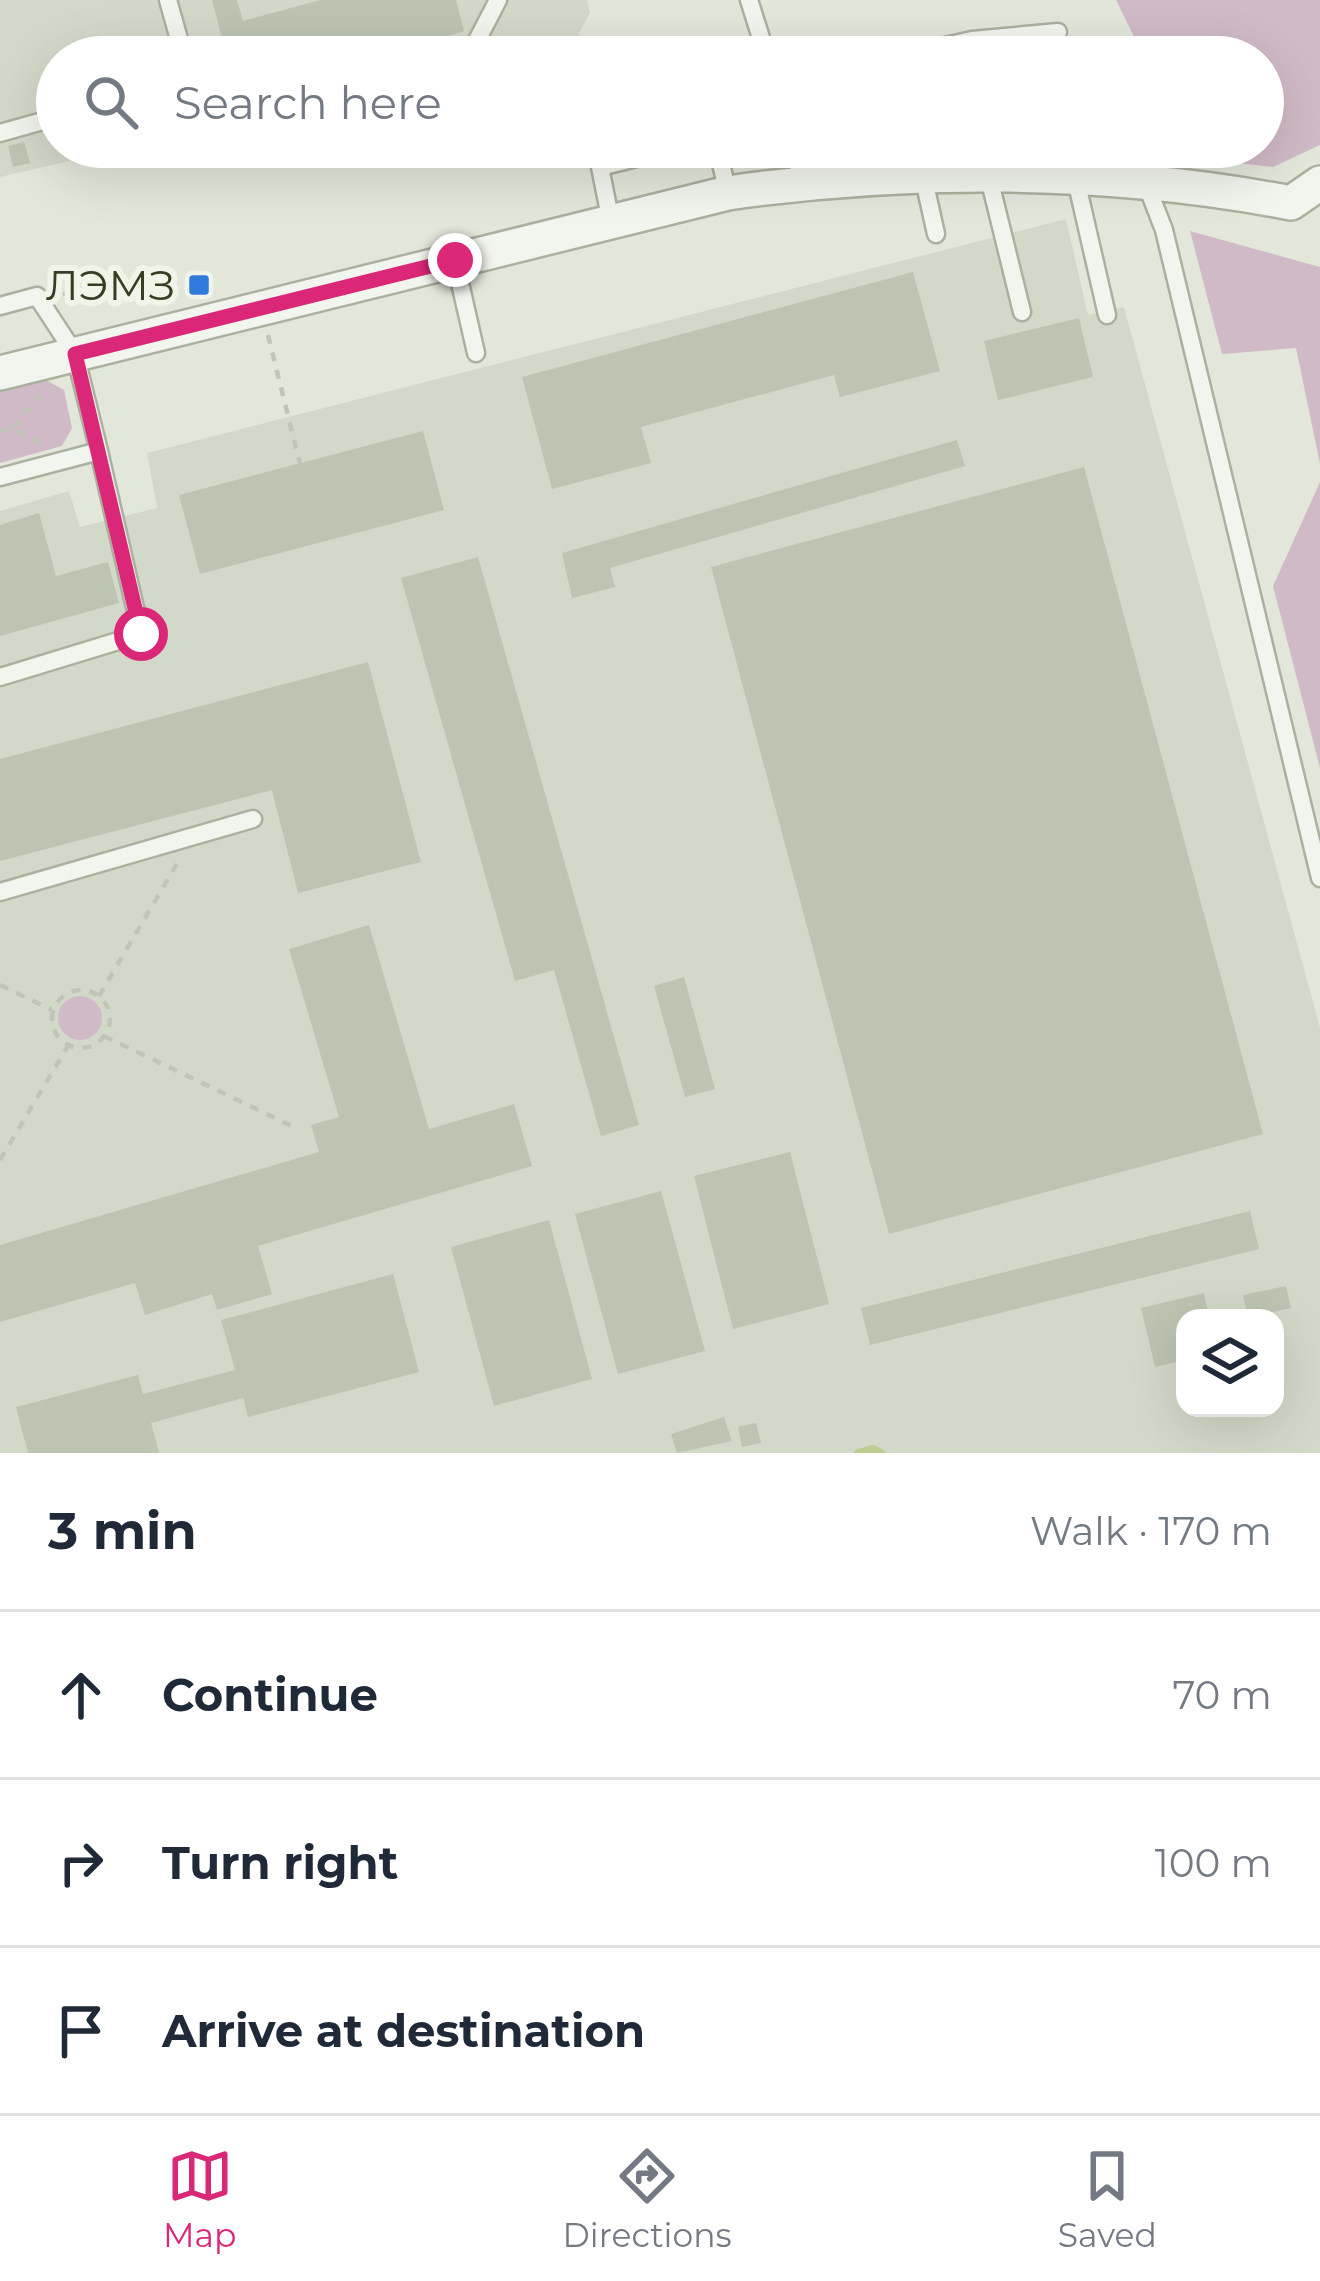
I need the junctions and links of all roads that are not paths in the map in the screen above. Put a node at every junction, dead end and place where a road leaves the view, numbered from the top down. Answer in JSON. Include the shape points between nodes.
{"nodes":[{"id":1,"x":168,"y":0,"type":"edge"},
{"id":2,"x":498,"y":0,"type":"edge"},
{"id":3,"x":749,"y":0,"type":"edge"},
{"id":4,"x":1058,"y":32,"type":"dead end"},
{"id":5,"x":178,"y":36,"type":"edge"},
{"id":6,"x":479,"y":36,"type":"edge"},
{"id":7,"x":760,"y":36,"type":"edge"},
{"id":8,"x":1015,"y":36,"type":"edge"},
{"id":9,"x":36,"y":123,"type":"edge"},
{"id":10,"x":0,"y":133,"type":"edge"},
{"id":11,"x":600,"y":168,"type":"edge"},
{"id":12,"x":722,"y":168,"type":"edge"},
{"id":13,"x":799,"y":168,"type":"edge"},
{"id":14,"x":843,"y":168,"type":"edge"},
{"id":15,"x":989,"y":178,"type":"junction"},
{"id":16,"x":924,"y":180,"type":"junction"},
{"id":17,"x":1076,"y":181,"type":"junction"},
{"id":18,"x":839,"y":182,"type":"junction"},
{"id":19,"x":803,"y":183,"type":"junction"},
{"id":20,"x":1320,"y":183,"type":"edge"},
{"id":21,"x":1147,"y":187,"type":"junction"},
{"id":22,"x":728,"y":194,"type":"junction"},
{"id":23,"x":1305,"y":206,"type":"edge"},
{"id":24,"x":611,"y":222,"type":"junction"},
{"id":25,"x":936,"y":234,"type":"dead end"},
{"id":26,"x":455,"y":260,"type":"junction"},
{"id":27,"x":0,"y":306,"type":"edge"},
{"id":28,"x":1022,"y":312,"type":"dead end"},
{"id":29,"x":1107,"y":315,"type":"dead end"},
{"id":30,"x":476,"y":353,"type":"dead end"},
{"id":31,"x":75,"y":354,"type":"junction"},
{"id":32,"x":0,"y":373,"type":"edge"},
{"id":33,"x":100,"y":451,"type":"junction"},
{"id":34,"x":0,"y":478,"type":"edge"},
{"id":35,"x":0,"y":677,"type":"edge"},
{"id":36,"x":253,"y":819,"type":"dead end"},
{"id":37,"x":1320,"y":878,"type":"edge"},
{"id":38,"x":0,"y":892,"type":"edge"}],
"edges":[{"from":1,"to":5,"type":"lane"},
{"from":2,"to":6,"type":"lane"},
{"from":3,"to":7,"type":"lane"},
{"from":4,"to":8,"type":"lane"},
{"from":9,"to":10,"type":"lane"},
{"from":11,"to":24,"type":"lane"},
{"from":12,"to":22,"type":"lane"},
{"from":13,"to":19,"type":"lane"},
{"from":14,"to":18,"type":"lane"},
{"from":15,"to":16,"type":"street"},
{"from":15,"to":17,"type":"street"},
{"from":15,"to":28,"type":"lane"},
{"from":16,"to":18,"type":"street"},
{"from":16,"to":25,"type":"lane"},
{"from":17,"to":21,"type":"street"},
{"from":17,"to":29,"type":"lane"},
{"from":18,"to":19,"type":"street"},
{"from":19,"to":22,"type":"street"},
{"from":20,"to":23,"type":"street"},
{"from":21,"to":23,"type":"street"},
{"from":21,"to":37,"type":"lane","via":[[1164,230]]},
{"from":22,"to":24,"type":"street"},
{"from":24,"to":26,"type":"street"},
{"from":26,"to":30,"type":"lane"},
{"from":26,"to":31,"type":"street"},
{"from":27,"to":31,"type":"lane","via":[[37,296]]},
{"from":31,"to":32,"type":"street"},
{"from":31,"to":33,"type":"lane"},
{"from":33,"to":34,"type":"lane"},
{"from":33,"to":35,"type":"lane","via":[[141,634]]},
{"from":36,"to":38,"type":"lane"}]}
